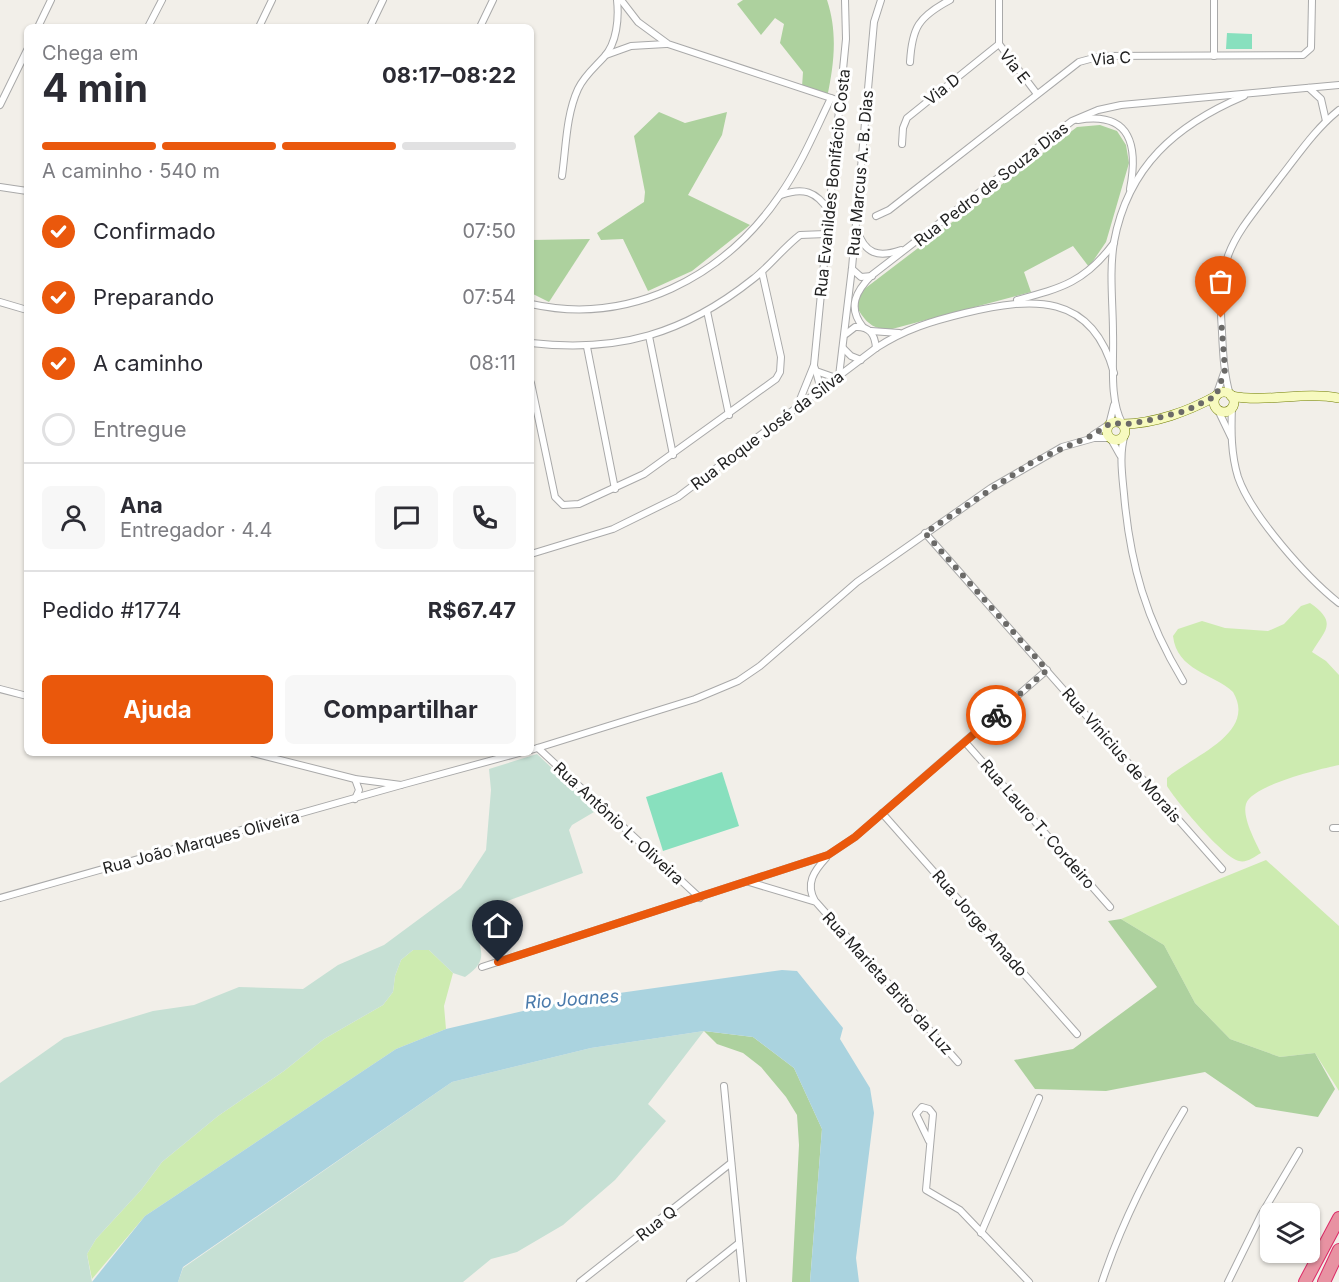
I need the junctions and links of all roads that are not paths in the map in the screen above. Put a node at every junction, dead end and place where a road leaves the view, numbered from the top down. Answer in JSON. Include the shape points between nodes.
{"nodes":[{"id":1,"x":51,"y":0,"type":"edge"},
{"id":2,"x":162,"y":0,"type":"edge"},
{"id":3,"x":272,"y":0,"type":"edge"},
{"id":4,"x":383,"y":0,"type":"edge"},
{"id":5,"x":493,"y":0,"type":"edge"},
{"id":6,"x":619,"y":0,"type":"edge"},
{"id":7,"x":844,"y":0,"type":"edge"},
{"id":8,"x":881,"y":0,"type":"edge"},
{"id":9,"x":950,"y":0,"type":"edge"},
{"id":10,"x":999,"y":0,"type":"edge"},
{"id":11,"x":1214,"y":0,"type":"edge"},
{"id":12,"x":1312,"y":0,"type":"edge"},
{"id":13,"x":39,"y":24,"type":"edge"},
{"id":14,"x":150,"y":24,"type":"edge"},
{"id":15,"x":260,"y":24,"type":"edge"},
{"id":16,"x":371,"y":24,"type":"edge"},
{"id":17,"x":481,"y":24,"type":"edge"},
{"id":18,"x":668,"y":44,"type":"junction"},
{"id":19,"x":999,"y":44,"type":"junction"},
{"id":20,"x":24,"y":56,"type":"edge"},
{"id":21,"x":606,"y":56,"type":"junction"},
{"id":22,"x":1214,"y":56,"type":"junction"},
{"id":23,"x":910,"y":62,"type":"dead end"},
{"id":24,"x":1339,"y":85,"type":"edge"},
{"id":25,"x":1309,"y":88,"type":"junction"},
{"id":26,"x":1037,"y":94,"type":"junction"},
{"id":27,"x":1250,"y":94,"type":"junction"},
{"id":28,"x":831,"y":98,"type":"junction"},
{"id":29,"x":840,"y":101,"type":"junction"},
{"id":30,"x":0,"y":105,"type":"edge"},
{"id":31,"x":1339,"y":110,"type":"edge"},
{"id":32,"x":1326,"y":121,"type":"junction"},
{"id":33,"x":1072,"y":122,"type":"junction"},
{"id":34,"x":902,"y":144,"type":"dead end"},
{"id":35,"x":562,"y":176,"type":"dead end"},
{"id":36,"x":0,"y":188,"type":"edge"},
{"id":37,"x":24,"y":191,"type":"edge"},
{"id":38,"x":1129,"y":192,"type":"junction"},
{"id":39,"x":780,"y":195,"type":"junction"},
{"id":40,"x":829,"y":211,"type":"junction"},
{"id":41,"x":876,"y":216,"type":"dead end"},
{"id":42,"x":855,"y":227,"type":"junction"},
{"id":43,"x":826,"y":234,"type":"junction"},
{"id":44,"x":1114,"y":243,"type":"junction"},
{"id":45,"x":909,"y":248,"type":"junction"},
{"id":46,"x":867,"y":250,"type":"junction"},
{"id":47,"x":875,"y":254,"type":"junction"},
{"id":48,"x":852,"y":257,"type":"junction"},
{"id":49,"x":852,"y":268,"type":"junction"},
{"id":50,"x":762,"y":272,"type":"junction"},
{"id":51,"x":873,"y":274,"type":"junction"},
{"id":52,"x":0,"y":302,"type":"edge"},
{"id":53,"x":534,"y":304,"type":"edge"},
{"id":54,"x":1001,"y":304,"type":"junction"},
{"id":55,"x":24,"y":309,"type":"edge"},
{"id":56,"x":707,"y":311,"type":"junction"},
{"id":57,"x":863,"y":327,"type":"junction"},
{"id":58,"x":871,"y":331,"type":"junction"},
{"id":59,"x":899,"y":333,"type":"junction"},
{"id":60,"x":845,"y":334,"type":"junction"},
{"id":61,"x":649,"y":336,"type":"junction"},
{"id":62,"x":534,"y":343,"type":"edge"},
{"id":63,"x":588,"y":347,"type":"junction"},
{"id":64,"x":843,"y":348,"type":"junction"},
{"id":65,"x":876,"y":348,"type":"junction"},
{"id":66,"x":861,"y":360,"type":"junction"},
{"id":67,"x":815,"y":368,"type":"junction"},
{"id":68,"x":1225,"y":370,"type":"junction"},
{"id":69,"x":1114,"y":373,"type":"junction"},
{"id":70,"x":838,"y":377,"type":"junction"},
{"id":71,"x":810,"y":379,"type":"junction"},
{"id":72,"x":818,"y":392,"type":"junction"},
{"id":73,"x":1216,"y":396,"type":"junction"},
{"id":74,"x":1231,"y":396,"type":"junction"},
{"id":75,"x":534,"y":398,"type":"edge"},
{"id":76,"x":1339,"y":398,"type":"edge"},
{"id":77,"x":1115,"y":399,"type":"junction"},
{"id":78,"x":1261,"y":399,"type":"junction"},
{"id":79,"x":1232,"y":407,"type":"junction"},
{"id":80,"x":795,"y":410,"type":"junction"},
{"id":81,"x":1218,"y":410,"type":"junction"},
{"id":82,"x":1185,"y":411,"type":"junction"},
{"id":83,"x":729,"y":415,"type":"junction"},
{"id":84,"x":1109,"y":425,"type":"junction"},
{"id":85,"x":1124,"y":429,"type":"junction"},
{"id":86,"x":1111,"y":439,"type":"junction"},
{"id":87,"x":1232,"y":439,"type":"junction"},
{"id":88,"x":1084,"y":440,"type":"junction"},
{"id":89,"x":673,"y":455,"type":"junction"},
{"id":90,"x":1121,"y":462,"type":"junction"},
{"id":91,"x":615,"y":489,"type":"junction"},
{"id":92,"x":925,"y":533,"type":"junction"},
{"id":93,"x":534,"y":553,"type":"edge"},
{"id":94,"x":1339,"y":603,"type":"edge"},
{"id":95,"x":1047,"y":670,"type":"junction"},
{"id":96,"x":1183,"y":681,"type":"dead end"},
{"id":97,"x":0,"y":689,"type":"edge"},
{"id":98,"x":24,"y":695,"type":"edge"},
{"id":99,"x":965,"y":742,"type":"junction"},
{"id":100,"x":534,"y":749,"type":"edge"},
{"id":101,"x":265,"y":756,"type":"edge"},
{"id":102,"x":510,"y":756,"type":"edge"},
{"id":103,"x":355,"y":779,"type":"junction"},
{"id":104,"x":401,"y":785,"type":"junction"},
{"id":105,"x":355,"y":799,"type":"junction"},
{"id":106,"x":882,"y":813,"type":"junction"},
{"id":107,"x":828,"y":855,"type":"junction"},
{"id":108,"x":1222,"y":869,"type":"dead end"},
{"id":109,"x":749,"y":882,"type":"junction"},
{"id":110,"x":0,"y":898,"type":"edge"},
{"id":111,"x":700,"y":898,"type":"junction"},
{"id":112,"x":816,"y":902,"type":"junction"},
{"id":113,"x":1110,"y":907,"type":"dead end"},
{"id":114,"x":482,"y":967,"type":"dead end"},
{"id":115,"x":1077,"y":1035,"type":"dead end"},
{"id":116,"x":958,"y":1062,"type":"dead end"},
{"id":117,"x":724,"y":1086,"type":"dead end"},
{"id":118,"x":1039,"y":1098,"type":"dead end"},
{"id":119,"x":1184,"y":1110,"type":"dead end"},
{"id":120,"x":929,"y":1141,"type":"junction"},
{"id":121,"x":1299,"y":1151,"type":"dead end"},
{"id":122,"x":731,"y":1163,"type":"junction"},
{"id":123,"x":1339,"y":1218,"type":"edge"},
{"id":124,"x":981,"y":1233,"type":"junction"},
{"id":125,"x":739,"y":1244,"type":"junction"},
{"id":126,"x":1339,"y":1250,"type":"edge"},
{"id":127,"x":589,"y":1279,"type":"edge"},
{"id":128,"x":580,"y":1282,"type":"edge"},
{"id":129,"x":690,"y":1282,"type":"edge"},
{"id":130,"x":743,"y":1282,"type":"edge"},
{"id":131,"x":1029,"y":1282,"type":"edge"},
{"id":132,"x":1102,"y":1282,"type":"edge"},
{"id":133,"x":1228,"y":1282,"type":"edge"},
{"id":134,"x":1305,"y":1282,"type":"edge"},
{"id":135,"x":1324,"y":1282,"type":"edge"}],
"edges":[{"from":1,"to":13,"type":"street"},
{"from":2,"to":14,"type":"street"},
{"from":3,"to":15,"type":"street"},
{"from":4,"to":16,"type":"street"},
{"from":5,"to":17,"type":"street"},
{"from":6,"to":18,"type":"street","via":[[638,22]]},
{"from":6,"to":21,"type":"street","via":[[615,35]]},
{"from":7,"to":29,"type":"street","name":"Rua Evanildes Bonifácio Costa","via":[[846,39]]},
{"from":8,"to":42,"type":"street","name":"Rua Marcus A. B. Dias","via":[[874,22]]},
{"from":9,"to":23,"type":"street","via":[[915,27]]},
{"from":10,"to":19,"type":"street","name":"Via E"},
{"from":11,"to":22,"type":"street"},
{"from":12,"to":22,"type":"street","name":"Via C","via":[[1308,52],[1296,56]]},
{"from":18,"to":21,"type":"street","via":[[637,45]]},
{"from":18,"to":28,"type":"street"},
{"from":19,"to":26,"type":"street","name":"Via E"},
{"from":19,"to":34,"type":"street","name":"Via D","via":[[911,113],[904,123]]},
{"from":20,"to":30,"type":"street"},
{"from":21,"to":35,"type":"street","via":[[586,76],[574,100]]},
{"from":22,"to":26,"type":"street","name":"Via C","via":[[1094,57],[1079,62]]},
{"from":24,"to":25,"type":"street","name":"Rua Pedro de Souza Dias"},
{"from":25,"to":27,"type":"street","name":"Rua Pedro de Souza Dias"},
{"from":25,"to":32,"type":"street","via":[[1321,99]]},
{"from":26,"to":41,"type":"street","name":"Via C","via":[[889,210]]},
{"from":27,"to":33,"type":"street","name":"Rua Pedro de Souza Dias","via":[[1121,105]]},
{"from":27,"to":38,"type":"street","via":[[1209,111],[1178,131],[1150,161]]},
{"from":28,"to":29,"type":"street"},
{"from":28,"to":39,"type":"street"},
{"from":29,"to":40,"type":"street","name":"Rua Evanildes Bonifácio Costa"},
{"from":31,"to":32,"type":"street"},
{"from":32,"to":68,"type":"street","via":[[1229,250],[1220,288]]},
{"from":33,"to":38,"type":"street","via":[[1108,121],[1127,134],[1135,155]]},
{"from":33,"to":45,"type":"street","name":"Rua Pedro de Souza Dias"},
{"from":36,"to":37,"type":"street"},
{"from":38,"to":44,"type":"street"},
{"from":39,"to":40,"type":"street","via":[[810,191]]},
{"from":39,"to":53,"type":"street","via":[[730,251],[701,274],[668,292],[600,309],[567,310]]},
{"from":40,"to":43,"type":"street","name":"Rua Evanildes Bonifácio Costa"},
{"from":42,"to":46,"type":"street"},
{"from":42,"to":48,"type":"street","name":"Rua Marcus A. B. Dias"},
{"from":43,"to":50,"type":"street","via":[[800,236]]},
{"from":43,"to":67,"type":"street","name":"Rua Evanildes Bonifácio Costa"},
{"from":44,"to":54,"type":"street","name":"Rua Roque José da Silva","via":[[1080,279],[1054,291]]},
{"from":44,"to":69,"type":"street"},
{"from":45,"to":47,"type":"street"},
{"from":45,"to":51,"type":"street","name":"Rua Pedro de Souza Dias"},
{"from":46,"to":47,"type":"street"},
{"from":46,"to":48,"type":"street"},
{"from":47,"to":51,"type":"street","via":[[879,263]]},
{"from":48,"to":49,"type":"street","name":"Rua Marcus A. B. Dias"},
{"from":49,"to":51,"type":"street","via":[[861,277]]},
{"from":49,"to":60,"type":"street","name":"Rua Marcus A. B. Dias"},
{"from":50,"to":56,"type":"street"},
{"from":50,"to":83,"type":"street","via":[[781,357],[780,372],[769,386]]},
{"from":51,"to":57,"type":"street","name":"Rua Pedro de Souza Dias","via":[[860,288],[853,306]]},
{"from":52,"to":55,"type":"street"},
{"from":54,"to":59,"type":"street","name":"Rua Roque José da Silva"},
{"from":54,"to":69,"type":"street","name":"Rua Roque José da Silva","via":[[1041,303],[1076,315],[1101,340]]},
{"from":56,"to":61,"type":"street"},
{"from":56,"to":83,"type":"street"},
{"from":57,"to":58,"type":"street"},
{"from":57,"to":60,"type":"street","via":[[851,328]]},
{"from":58,"to":59,"type":"street"},
{"from":58,"to":65,"type":"street"},
{"from":59,"to":65,"type":"street","name":"Rua Roque José da Silva"},
{"from":60,"to":64,"type":"street","name":"Rua Marcus A. B. Dias"},
{"from":61,"to":63,"type":"street"},
{"from":61,"to":89,"type":"street"},
{"from":62,"to":63,"type":"street"},
{"from":63,"to":91,"type":"street"},
{"from":64,"to":66,"type":"street"},
{"from":64,"to":70,"type":"street","name":"Rua Marcus A. B. Dias"},
{"from":65,"to":66,"type":"street","name":"Rua Roque José da Silva"},
{"from":66,"to":70,"type":"street","name":"Rua Roque José da Silva"},
{"from":67,"to":70,"type":"street"},
{"from":67,"to":71,"type":"street"},
{"from":67,"to":72,"type":"street"},
{"from":68,"to":73,"type":"street"},
{"from":68,"to":74,"type":"street"},
{"from":69,"to":77,"type":"street"},
{"from":70,"to":72,"type":"street","name":"Rua Roque José da Silva"},
{"from":71,"to":72,"type":"street"},
{"from":71,"to":80,"type":"street"},
{"from":72,"to":80,"type":"street","name":"Rua Roque José da Silva"},
{"from":73,"to":74,"type":"street"},
{"from":73,"to":81,"type":"street"},
{"from":73,"to":82,"type":"street"},
{"from":74,"to":78,"type":"street"},
{"from":74,"to":79,"type":"street"},
{"from":75,"to":91,"type":"street","via":[[558,502],[579,504]]},
{"from":76,"to":78,"type":"street"},
{"from":77,"to":84,"type":"street"},
{"from":77,"to":85,"type":"street"},
{"from":78,"to":79,"type":"street"},
{"from":79,"to":81,"type":"street"},
{"from":79,"to":87,"type":"street"},
{"from":80,"to":93,"type":"street","name":"Rua Roque José da Silva","via":[[697,484],[656,509],[613,529]]},
{"from":81,"to":82,"type":"street"},
{"from":81,"to":87,"type":"street"},
{"from":82,"to":85,"type":"street"},
{"from":83,"to":89,"type":"street"},
{"from":84,"to":85,"type":"street","via":[[1117,421]]},
{"from":84,"to":86,"type":"street","via":[[1107,434]]},
{"from":84,"to":88,"type":"street"},
{"from":85,"to":86,"type":"street","via":[[1119,440]]},
{"from":85,"to":90,"type":"street"},
{"from":86,"to":88,"type":"street"},
{"from":86,"to":90,"type":"street"},
{"from":87,"to":94,"type":"street","via":[[1238,476],[1252,503],[1298,563]]},
{"from":88,"to":92,"type":"street","via":[[1034,461]]},
{"from":89,"to":91,"type":"street"},
{"from":90,"to":96,"type":"street","via":[[1135,574],[1155,629]]},
{"from":92,"to":95,"type":"street","name":"Rua Vinicius de Morais"},
{"from":92,"to":100,"type":"street","via":[[857,582],[738,681],[695,699]]},
{"from":95,"to":99,"type":"street"},
{"from":95,"to":108,"type":"street","name":"Rua Vinicius de Morais"},
{"from":97,"to":98,"type":"street"},
{"from":99,"to":106,"type":"street"},
{"from":99,"to":113,"type":"street","name":"Rua Lauro T. Cordeiro"},
{"from":100,"to":111,"type":"street","name":"Rua Antônio L. Oliveira"},
{"from":101,"to":103,"type":"street"},
{"from":102,"to":104,"type":"street","name":"Rua João Marques Oliveira"},
{"from":103,"to":104,"type":"street"},
{"from":103,"to":105,"type":"street"},
{"from":104,"to":105,"type":"street","name":"Rua João Marques Oliveira"},
{"from":105,"to":110,"type":"street","name":"Rua João Marques Oliveira"},
{"from":106,"to":107,"type":"street"},
{"from":106,"to":115,"type":"street","name":"Rua Jorge Amado"},
{"from":107,"to":109,"type":"street"},
{"from":107,"to":112,"type":"street","via":[[811,879],[810,890]]},
{"from":109,"to":111,"type":"street"},
{"from":109,"to":112,"type":"street","name":"Rua Marieta Brito da Luz"},
{"from":111,"to":114,"type":"street"},
{"from":112,"to":116,"type":"street","name":"Rua Marieta Brito da Luz"},
{"from":117,"to":122,"type":"street"},
{"from":118,"to":124,"type":"street"},
{"from":119,"to":132,"type":"street","via":[[1138,1193]]},
{"from":120,"to":120,"type":"street","via":[[933,1114],[922,1107],[916,1114]]},
{"from":120,"to":124,"type":"street","via":[[926,1190],[960,1210]]},
{"from":121,"to":133,"type":"street"},
{"from":122,"to":125,"type":"street"},
{"from":122,"to":127,"type":"street","name":"Rua Q"},
{"from":123,"to":134,"type":"highway"},
{"from":124,"to":131,"type":"street"},
{"from":125,"to":129,"type":"street"},
{"from":125,"to":130,"type":"street"},
{"from":126,"to":135,"type":"highway"},
{"from":127,"to":128,"type":"street","name":"Rua Q"}]}
